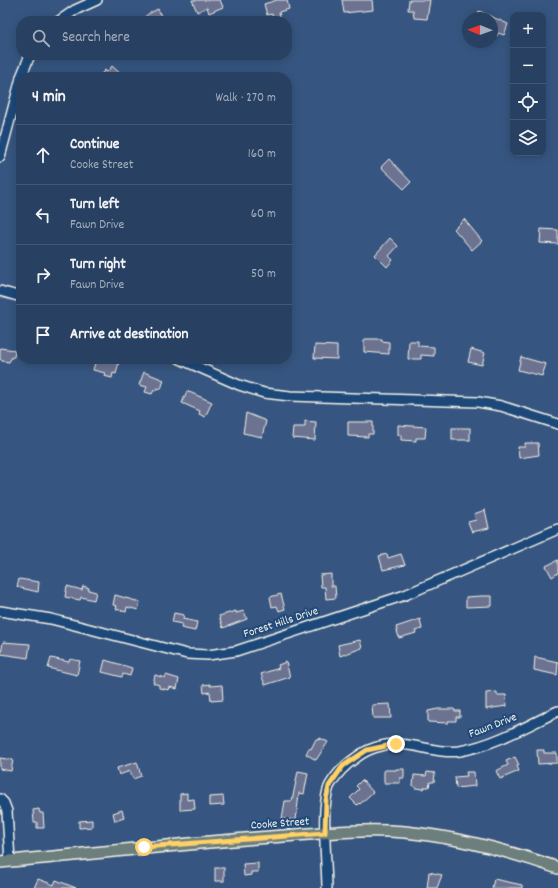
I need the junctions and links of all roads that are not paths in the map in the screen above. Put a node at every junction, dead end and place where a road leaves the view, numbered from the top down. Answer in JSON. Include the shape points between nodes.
{"nodes":[{"id":1,"x":97,"y":0,"type":"edge"},
{"id":2,"x":66,"y":16,"type":"edge"},
{"id":3,"x":28,"y":60,"type":"edge"},
{"id":4,"x":23,"y":72,"type":"edge"},
{"id":5,"x":16,"y":96,"type":"edge"},
{"id":6,"x":0,"y":157,"type":"edge"},
{"id":7,"x":0,"y":291,"type":"edge"},
{"id":8,"x":16,"y":296,"type":"edge"},
{"id":9,"x":191,"y":364,"type":"edge"},
{"id":10,"x":558,"y":424,"type":"edge"},
{"id":11,"x":558,"y":529,"type":"edge"},
{"id":12,"x":0,"y":611,"type":"edge"},
{"id":13,"x":558,"y":711,"type":"edge"},
{"id":14,"x":0,"y":799,"type":"edge"},
{"id":15,"x":325,"y":833,"type":"junction"},
{"id":16,"x":5,"y":862,"type":"edge"},
{"id":17,"x":558,"y":868,"type":"edge"},
{"id":18,"x":327,"y":888,"type":"edge"}],
"edges":[{"from":1,"to":2,"type":"street"},
{"from":3,"to":4,"type":"street"},
{"from":5,"to":6,"type":"street"},
{"from":7,"to":8,"type":"street"},
{"from":9,"to":10,"type":"street","via":[[264,394],[478,402],[501,406]]},
{"from":11,"to":12,"type":"street","name":"Forest Hills Drive","via":[[405,595],[236,651],[208,656],[187,654],[37,616]]},
{"from":13,"to":15,"type":"street","name":"Fawn Drive","via":[[490,743],[459,751],[431,750],[396,744],[367,750],[343,766],[329,786]]},
{"from":14,"to":16,"type":"street","via":[[6,811]]},
{"from":15,"to":16,"type":"main road","name":"Cooke Street"},
{"from":15,"to":17,"type":"main road","name":"Cooke Street","via":[[387,832],[430,835]]},
{"from":15,"to":18,"type":"street","name":"Fawn Drive"}]}
